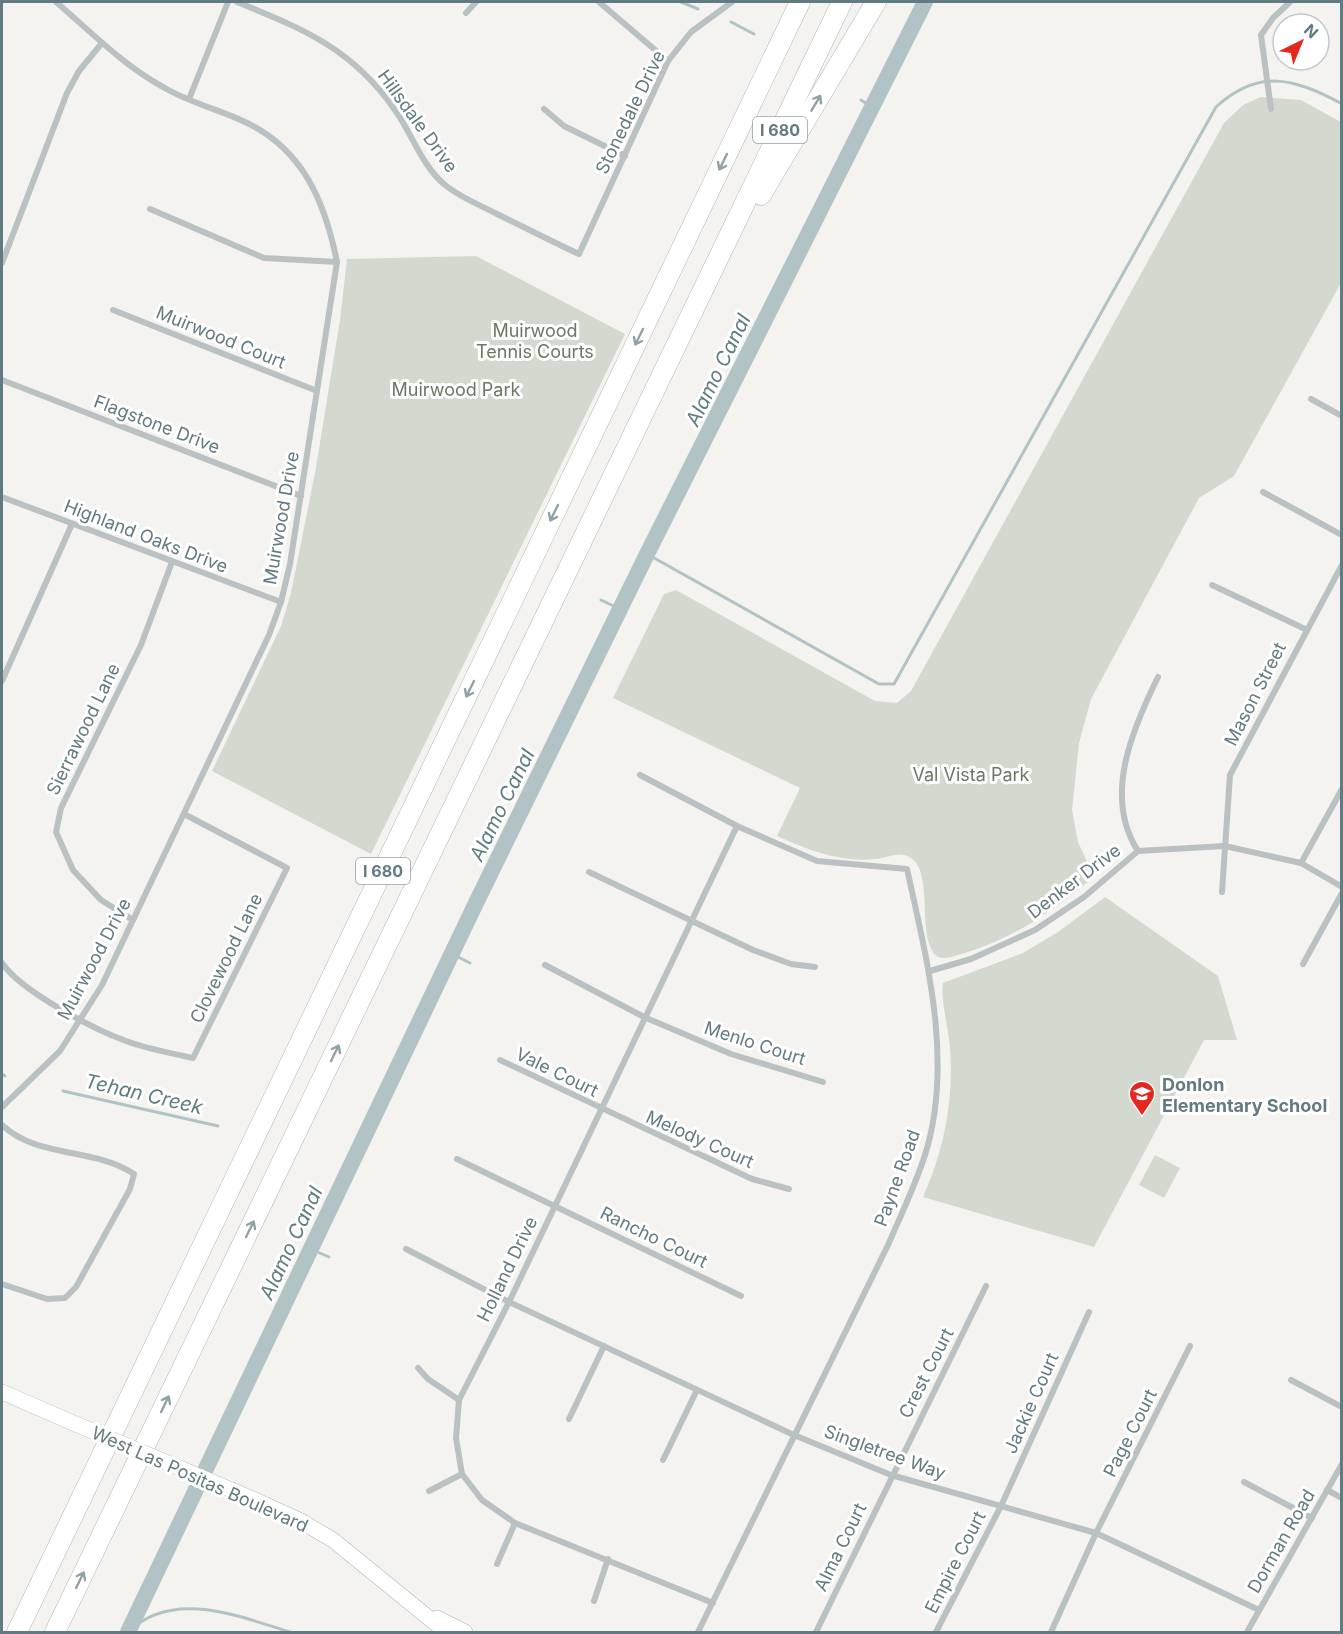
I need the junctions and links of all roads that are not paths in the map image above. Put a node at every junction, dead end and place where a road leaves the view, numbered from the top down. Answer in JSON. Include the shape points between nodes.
{"nodes":[{"id":1,"x":56,"y":2,"type":"edge"},
{"id":2,"x":228,"y":2,"type":"edge"},
{"id":3,"x":237,"y":2,"type":"edge"},
{"id":4,"x":476,"y":2,"type":"edge"},
{"id":5,"x":599,"y":2,"type":"edge"},
{"id":6,"x":732,"y":2,"type":"edge"},
{"id":7,"x":800,"y":2,"type":"edge"},
{"id":8,"x":842,"y":2,"type":"edge"},
{"id":9,"x":876,"y":2,"type":"edge"},
{"id":10,"x":1290,"y":2,"type":"edge"},
{"id":11,"x":466,"y":13,"type":"dead end"},
{"id":12,"x":102,"y":43,"type":"junction"},
{"id":13,"x":668,"y":61,"type":"junction"},
{"id":14,"x":189,"y":99,"type":"junction"},
{"id":15,"x":544,"y":109,"type":"dead end"},
{"id":16,"x":1271,"y":109,"type":"dead end"},
{"id":17,"x":625,"y":156,"type":"junction"},
{"id":18,"x":150,"y":209,"type":"dead end"},
{"id":19,"x":579,"y":254,"type":"joint"},
{"id":20,"x":718,"y":259,"type":"junction"},
{"id":21,"x":337,"y":262,"type":"junction"},
{"id":22,"x":2,"y":263,"type":"edge"},
{"id":23,"x":113,"y":310,"type":"dead end"},
{"id":24,"x":2,"y":380,"type":"edge"},
{"id":25,"x":317,"y":391,"type":"junction"},
{"id":26,"x":1311,"y":399,"type":"dead end"},
{"id":27,"x":1341,"y":416,"type":"edge"},
{"id":28,"x":1263,"y":492,"type":"dead end"},
{"id":29,"x":301,"y":496,"type":"junction"},
{"id":30,"x":2,"y":497,"type":"edge"},
{"id":31,"x":72,"y":524,"type":"junction"},
{"id":32,"x":1341,"y":535,"type":"edge"},
{"id":33,"x":172,"y":562,"type":"junction"},
{"id":34,"x":1341,"y":565,"type":"edge"},
{"id":35,"x":1212,"y":585,"type":"dead end"},
{"id":36,"x":281,"y":602,"type":"junction"},
{"id":37,"x":1305,"y":630,"type":"junction"},
{"id":38,"x":1158,"y":677,"type":"dead end"},
{"id":39,"x":2,"y":681,"type":"edge"},
{"id":40,"x":640,"y":775,"type":"dead end"},
{"id":41,"x":1341,"y":789,"type":"edge"},
{"id":42,"x":184,"y":814,"type":"junction"},
{"id":43,"x":737,"y":826,"type":"junction"},
{"id":44,"x":1225,"y":846,"type":"junction"},
{"id":45,"x":1138,"y":851,"type":"junction"},
{"id":46,"x":1301,"y":863,"type":"junction"},
{"id":47,"x":589,"y":872,"type":"dead end"},
{"id":48,"x":1341,"y":887,"type":"edge"},
{"id":49,"x":1222,"y":892,"type":"dead end"},
{"id":50,"x":1341,"y":893,"type":"edge"},
{"id":51,"x":133,"y":920,"type":"junction"},
{"id":52,"x":691,"y":920,"type":"junction"},
{"id":53,"x":2,"y":963,"type":"edge"},
{"id":54,"x":1303,"y":964,"type":"dead end"},
{"id":55,"x":545,"y":965,"type":"dead end"},
{"id":56,"x":815,"y":967,"type":"dead end"},
{"id":57,"x":930,"y":971,"type":"junction"},
{"id":58,"x":644,"y":1017,"type":"junction"},
{"id":59,"x":81,"y":1018,"type":"junction"},
{"id":60,"x":500,"y":1060,"type":"dead end"},
{"id":61,"x":823,"y":1082,"type":"dead end"},
{"id":62,"x":2,"y":1107,"type":"edge"},
{"id":63,"x":602,"y":1110,"type":"junction"},
{"id":64,"x":2,"y":1125,"type":"edge"},
{"id":65,"x":457,"y":1159,"type":"dead end"},
{"id":66,"x":789,"y":1189,"type":"dead end"},
{"id":67,"x":555,"y":1206,"type":"junction"},
{"id":68,"x":406,"y":1249,"type":"dead end"},
{"id":69,"x":2,"y":1284,"type":"edge"},
{"id":70,"x":987,"y":1286,"type":"dead end"},
{"id":71,"x":741,"y":1296,"type":"dead end"},
{"id":72,"x":509,"y":1302,"type":"junction"},
{"id":73,"x":1089,"y":1312,"type":"dead end"},
{"id":74,"x":604,"y":1346,"type":"junction"},
{"id":75,"x":1190,"y":1346,"type":"dead end"},
{"id":76,"x":418,"y":1368,"type":"dead end"},
{"id":77,"x":1291,"y":1380,"type":"dead end"},
{"id":78,"x":697,"y":1390,"type":"junction"},
{"id":79,"x":2,"y":1392,"type":"edge"},
{"id":80,"x":459,"y":1400,"type":"junction"},
{"id":81,"x":1341,"y":1407,"type":"edge"},
{"id":82,"x":569,"y":1419,"type":"dead end"},
{"id":83,"x":794,"y":1435,"type":"junction"},
{"id":84,"x":663,"y":1460,"type":"dead end"},
{"id":85,"x":1341,"y":1464,"type":"edge"},
{"id":86,"x":462,"y":1474,"type":"junction"},
{"id":87,"x":891,"y":1475,"type":"junction"},
{"id":88,"x":1244,"y":1482,"type":"dead end"},
{"id":89,"x":1328,"y":1490,"type":"junction"},
{"id":90,"x":429,"y":1491,"type":"dead end"},
{"id":91,"x":1341,"y":1498,"type":"edge"},
{"id":92,"x":1001,"y":1506,"type":"junction"},
{"id":93,"x":1312,"y":1518,"type":"junction"},
{"id":94,"x":515,"y":1523,"type":"junction"},
{"id":95,"x":1096,"y":1533,"type":"junction"},
{"id":96,"x":608,"y":1559,"type":"junction"},
{"id":97,"x":497,"y":1564,"type":"dead end"},
{"id":98,"x":594,"y":1601,"type":"dead end"},
{"id":99,"x":713,"y":1603,"type":"junction"},
{"id":100,"x":416,"y":1606,"type":"junction"},
{"id":101,"x":1259,"y":1610,"type":"junction"},
{"id":102,"x":17,"y":1632,"type":"edge"},
{"id":103,"x":55,"y":1632,"type":"edge"},
{"id":104,"x":446,"y":1632,"type":"edge"},
{"id":105,"x":465,"y":1632,"type":"edge"},
{"id":106,"x":698,"y":1632,"type":"edge"},
{"id":107,"x":816,"y":1632,"type":"edge"},
{"id":108,"x":936,"y":1632,"type":"edge"},
{"id":109,"x":1051,"y":1632,"type":"edge"},
{"id":110,"x":1247,"y":1632,"type":"edge"}],
"edges":[{"from":1,"to":12,"type":"street","name":"Muirwood Drive"},
{"from":2,"to":14,"type":"street"},
{"from":3,"to":19,"type":"street","name":"Hillsdale Drive","via":[[307,30],[362,70],[384,93],[432,171],[445,185]]},
{"from":4,"to":11,"type":"street"},
{"from":5,"to":13,"type":"street"},
{"from":6,"to":13,"type":"street","name":"Stonedale Drive","via":[[691,32]]},
{"from":7,"to":102,"type":"highway","number":"I 680","one_way":true},
{"from":8,"to":20,"type":"highway","number":"I 680"},
{"from":20,"to":9,"type":"highway","one_way":true,"via":[[738,233]]},
{"from":10,"to":16,"type":"street","via":[[1261,35]]},
{"from":12,"to":14,"type":"street","name":"Muirwood Drive","via":[[144,76]]},
{"from":12,"to":22,"type":"street","via":[[67,93]]},
{"from":13,"to":17,"type":"street","name":"Stonedale Drive"},
{"from":14,"to":21,"type":"street","name":"Muirwood Drive","via":[[245,121],[291,155],[315,188],[330,225]]},
{"from":15,"to":17,"type":"street","via":[[564,126]]},
{"from":17,"to":19,"type":"street","name":"Stonedale Drive"},
{"from":18,"to":21,"type":"street","via":[[264,258]]},
{"from":103,"to":20,"type":"highway","number":"I 680","one_way":true},
{"from":21,"to":25,"type":"street","name":"Muirwood Drive"},
{"from":23,"to":25,"type":"street","name":"Muirwood Court"},
{"from":24,"to":29,"type":"street","name":"Flagstone Drive"},
{"from":25,"to":29,"type":"street","name":"Muirwood Drive"},
{"from":26,"to":27,"type":"street"},
{"from":28,"to":32,"type":"street"},
{"from":29,"to":36,"type":"street","name":"Muirwood Drive"},
{"from":30,"to":31,"type":"street","name":"Highland Oaks Drive"},
{"from":31,"to":33,"type":"street","name":"Highland Oaks Drive"},
{"from":31,"to":39,"type":"street"},
{"from":33,"to":36,"type":"street","name":"Highland Oaks Drive"},
{"from":33,"to":51,"type":"street","name":"Sierrawood Lane","via":[[141,645],[61,808],[56,832],[73,870],[101,900]]},
{"from":34,"to":37,"type":"street","name":"Mason Street"},
{"from":35,"to":37,"type":"street"},
{"from":36,"to":42,"type":"street","name":"Muirwood Drive"},
{"from":37,"to":44,"type":"street","name":"Mason Street","via":[[1230,775]]},
{"from":38,"to":45,"type":"street","via":[[1130,740],[1122,791],[1127,834]]},
{"from":40,"to":43,"type":"street"},
{"from":41,"to":46,"type":"street"},
{"from":42,"to":51,"type":"street","name":"Muirwood Drive"},
{"from":42,"to":59,"type":"street","name":"Clovewood Lane","via":[[287,868],[193,1058],[126,1041]]},
{"from":43,"to":52,"type":"street","name":"Holland Drive"},
{"from":43,"to":57,"type":"street","name":"Payne Road","via":[[817,861],[907,869]]},
{"from":44,"to":45,"type":"street","name":"Denker Drive"},
{"from":44,"to":46,"type":"street","name":"Denker Drive"},
{"from":44,"to":49,"type":"street","name":"Mason Street"},
{"from":45,"to":57,"type":"street","name":"Denker Drive","via":[[1084,897],[1035,930],[971,960]]},
{"from":46,"to":48,"type":"street","name":"Denker Drive"},
{"from":47,"to":52,"type":"street"},
{"from":50,"to":54,"type":"street"},
{"from":51,"to":59,"type":"street","name":"Muirwood Drive","via":[[102,985]]},
{"from":52,"to":56,"type":"street","via":[[753,950],[791,964]]},
{"from":52,"to":58,"type":"street","name":"Holland Drive"},
{"from":53,"to":59,"type":"street","via":[[15,980],[32,992]]},
{"from":55,"to":58,"type":"street","name":"Menlo Court"},
{"from":57,"to":83,"type":"street","name":"Payne Road","via":[[936,1086],[925,1154],[888,1245]]},
{"from":58,"to":61,"type":"street","name":"Menlo Court","via":[[731,1054]]},
{"from":58,"to":63,"type":"street","name":"Holland Drive"},
{"from":59,"to":62,"type":"street","name":"Muirwood Drive","via":[[60,1051]]},
{"from":60,"to":63,"type":"street","name":"Vale Court"},
{"from":63,"to":66,"type":"street","name":"Melody Court","via":[[752,1179]]},
{"from":63,"to":67,"type":"street","name":"Holland Drive"},
{"from":64,"to":69,"type":"street","via":[[26,1143],[116,1165],[134,1174],[130,1190],[76,1287],[65,1298],[47,1299]]},
{"from":65,"to":67,"type":"street","name":"Rancho Court"},
{"from":67,"to":71,"type":"street","name":"Rancho Court"},
{"from":67,"to":72,"type":"street","name":"Holland Drive"},
{"from":68,"to":72,"type":"street","name":"Singletree Way"},
{"from":70,"to":87,"type":"street","name":"Crest Court"},
{"from":72,"to":74,"type":"street","name":"Singletree Way"},
{"from":72,"to":80,"type":"street","name":"Holland Drive"},
{"from":73,"to":92,"type":"street","name":"Jackie Court"},
{"from":74,"to":78,"type":"street","name":"Singletree Way"},
{"from":74,"to":82,"type":"street"},
{"from":75,"to":95,"type":"street","name":"Page Court"},
{"from":76,"to":80,"type":"street"},
{"from":77,"to":81,"type":"street"},
{"from":78,"to":83,"type":"street","name":"Singletree Way"},
{"from":78,"to":84,"type":"street"},
{"from":79,"to":100,"type":"main road","name":"West Las Positas Boulevard","bridge":true,"via":[[299,1520],[333,1540]]},
{"from":80,"to":86,"type":"street","name":"Holland Drive","via":[[456,1438]]},
{"from":83,"to":87,"type":"street","name":"Singletree Way"},
{"from":83,"to":99,"type":"street","name":"Payne Road"},
{"from":85,"to":89,"type":"street","name":"Dorman Road"},
{"from":86,"to":90,"type":"street"},
{"from":86,"to":94,"type":"street","name":"Holland Drive","via":[[482,1500]]},
{"from":87,"to":92,"type":"street","name":"Singletree Way"},
{"from":87,"to":107,"type":"street","name":"Alma Court"},
{"from":88,"to":93,"type":"street"},
{"from":89,"to":91,"type":"street"},
{"from":89,"to":93,"type":"street","name":"Dorman Road"},
{"from":92,"to":95,"type":"street","name":"Singletree Way"},
{"from":92,"to":108,"type":"street","name":"Empire Court"},
{"from":93,"to":101,"type":"street","name":"Dorman Road"},
{"from":94,"to":96,"type":"street","name":"Holland Drive"},
{"from":94,"to":97,"type":"street"},
{"from":95,"to":101,"type":"street","name":"Singletree Way"},
{"from":95,"to":109,"type":"street","name":"Page Court"},
{"from":96,"to":98,"type":"street"},
{"from":96,"to":99,"type":"street","name":"Holland Drive"},
{"from":99,"to":106,"type":"street","name":"Payne Road"},
{"from":100,"to":104,"type":"main road","name":"West Las Positas Boulevard"},
{"from":100,"to":105,"type":"main road","name":"West Las Positas Boulevard"},
{"from":101,"to":110,"type":"street","name":"Dorman Road"}]}
